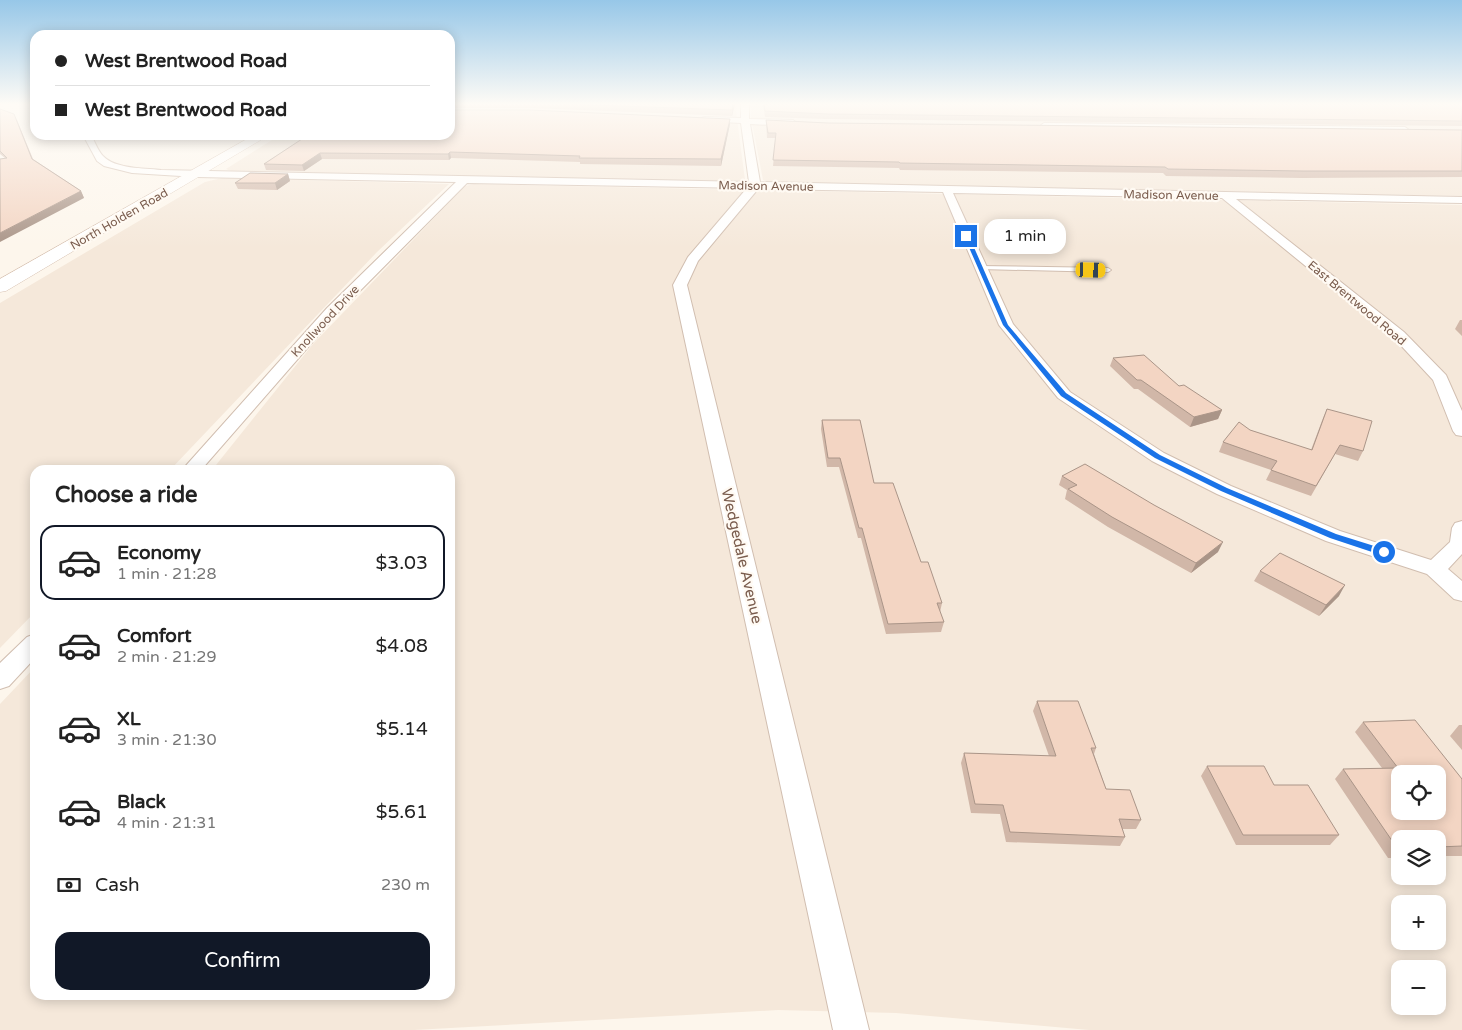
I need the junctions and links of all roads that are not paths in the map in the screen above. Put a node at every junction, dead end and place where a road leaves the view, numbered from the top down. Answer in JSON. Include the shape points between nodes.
{"nodes":[{"id":1,"x":97,"y":152,"type":"edge"},
{"id":2,"x":234,"y":152,"type":"edge"},
{"id":3,"x":750,"y":152,"type":"edge"},
{"id":4,"x":197,"y":174,"type":"junction"},
{"id":5,"x":465,"y":179,"type":"junction"},
{"id":6,"x":755,"y":186,"type":"junction"},
{"id":7,"x":946,"y":190,"type":"junction"},
{"id":8,"x":1226,"y":196,"type":"junction"},
{"id":9,"x":1462,"y":200,"type":"edge"},
{"id":10,"x":980,"y":266,"type":"junction"},
{"id":11,"x":1108,"y":270,"type":"dead end"},
{"id":12,"x":0,"y":287,"type":"edge"},
{"id":13,"x":1462,"y":431,"type":"edge"},
{"id":14,"x":195,"y":465,"type":"edge"},
{"id":15,"x":1462,"y":528,"type":"edge"},
{"id":16,"x":1434,"y":569,"type":"junction"},
{"id":17,"x":1462,"y":593,"type":"edge"},
{"id":18,"x":30,"y":648,"type":"edge"},
{"id":19,"x":0,"y":679,"type":"edge"},
{"id":20,"x":851,"y":1030,"type":"edge"}],
"edges":[{"from":1,"to":4,"type":"street","name":"Madison Avenue","via":[[108,165]]},
{"from":2,"to":4,"type":"main road","name":"North Holden Road"},
{"from":3,"to":6,"type":"street"},
{"from":4,"to":5,"type":"street","name":"Madison Avenue"},
{"from":4,"to":12,"type":"main road","name":"North Holden Road"},
{"from":5,"to":6,"type":"street","name":"Madison Avenue"},
{"from":5,"to":14,"type":"street","name":"Knollwood Drive","via":[[332,311]]},
{"from":6,"to":7,"type":"street","name":"Madison Avenue"},
{"from":6,"to":20,"type":"street","name":"Wedgedale Avenue","via":[[692,260],[680,285]]},
{"from":7,"to":8,"type":"street","name":"Madison Avenue"},
{"from":7,"to":10,"type":"street"},
{"from":8,"to":9,"type":"street","name":"Madison Avenue"},
{"from":8,"to":13,"type":"street","name":"East Brentwood Road","via":[[1399,335],[1440,378]]},
{"from":10,"to":11,"type":"lane"},
{"from":10,"to":16,"type":"street","via":[[1006,325],[1064,395],[1158,457],[1224,490],[1333,536]]},
{"from":15,"to":16,"type":"street","via":[[1460,544]]},
{"from":16,"to":17,"type":"street"},
{"from":18,"to":19,"type":"street"}]}
